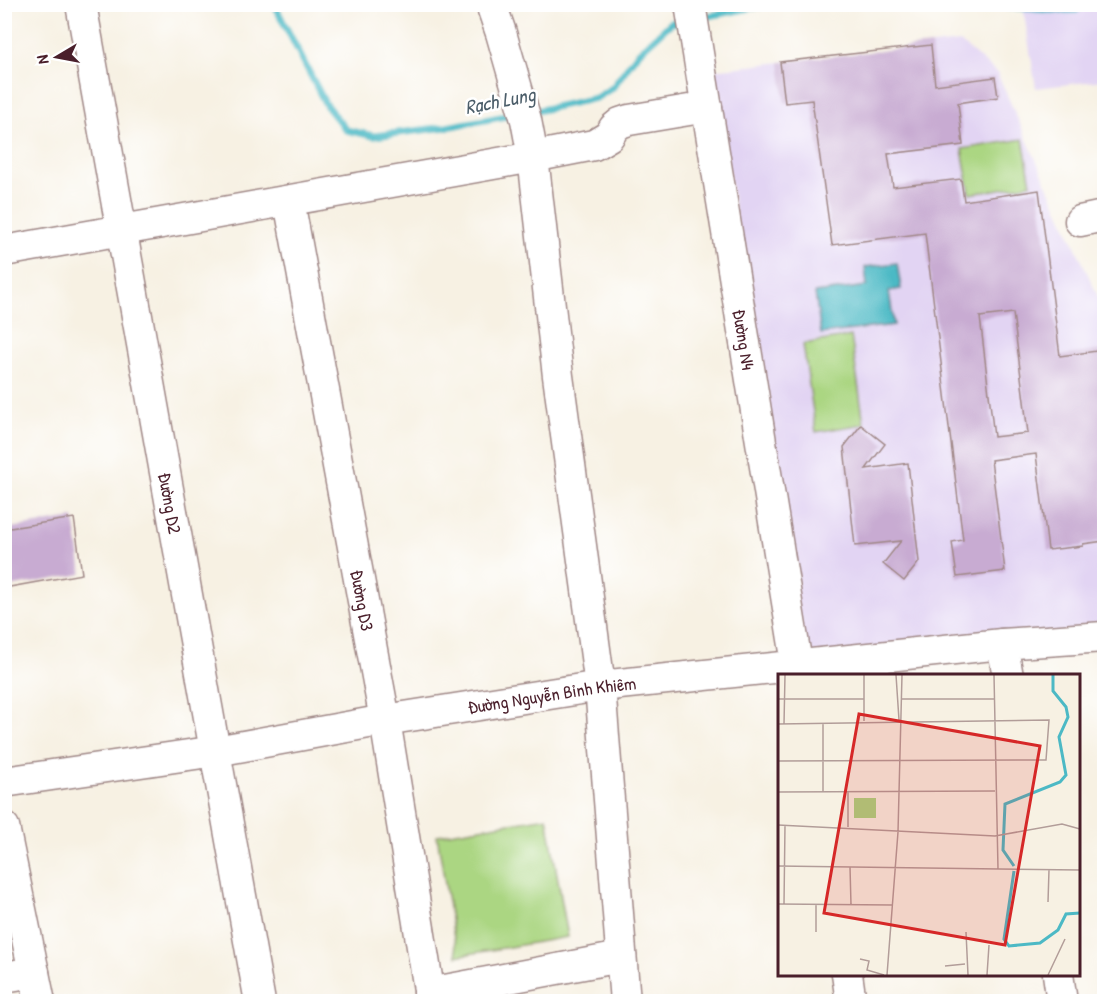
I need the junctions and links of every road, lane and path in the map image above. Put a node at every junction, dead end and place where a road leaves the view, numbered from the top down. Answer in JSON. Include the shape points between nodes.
{"nodes":[{"id":1,"x":81,"y":4,"type":"edge"},
{"id":2,"x":491,"y":4,"type":"edge"},
{"id":3,"x":693,"y":19,"type":"edge"},
{"id":4,"x":707,"y":107,"type":"junction"},
{"id":5,"x":533,"y":157,"type":"junction"},
{"id":6,"x":288,"y":201,"type":"junction"},
{"id":7,"x":123,"y":230,"type":"junction"},
{"id":8,"x":4,"y":251,"type":"edge"},
{"id":9,"x":1104,"y":637,"type":"edge"},
{"id":10,"x":1002,"y":644,"type":"junction"},
{"id":11,"x":798,"y":671,"type":"edge"},
{"id":12,"x":1008,"y":674,"type":"edge"},
{"id":13,"x":600,"y":686,"type":"junction"},
{"id":14,"x":385,"y":720,"type":"junction"},
{"id":15,"x":216,"y":751,"type":"junction"},
{"id":16,"x":4,"y":782,"type":"edge"},
{"id":17,"x":4,"y":827,"type":"edge"},
{"id":18,"x":621,"y":957,"type":"junction"},
{"id":19,"x":34,"y":972,"type":"junction"},
{"id":20,"x":847,"y":976,"type":"edge"},
{"id":21,"x":1058,"y":976,"type":"edge"},
{"id":22,"x":4,"y":977,"type":"edge"},
{"id":23,"x":430,"y":997,"type":"edge"},
{"id":24,"x":40,"y":1002,"type":"edge"},
{"id":25,"x":260,"y":1002,"type":"edge"},
{"id":26,"x":625,"y":1002,"type":"edge"},
{"id":27,"x":851,"y":1002,"type":"edge"},
{"id":28,"x":1062,"y":1002,"type":"edge"}],
"edges":[{"from":1,"to":7,"type":"street","name":"Đường D2"},
{"from":2,"to":5,"type":"street"},
{"from":3,"to":4,"type":"street","name":"Đường N4"},
{"from":4,"to":5,"type":"street","via":[[629,120],[594,145]]},
{"from":4,"to":11,"type":"street","name":"Đường N4"},
{"from":5,"to":6,"type":"street"},
{"from":5,"to":13,"type":"street"},
{"from":6,"to":7,"type":"street"},
{"from":6,"to":14,"type":"street","name":"Đường D3"},
{"from":7,"to":8,"type":"street"},
{"from":7,"to":15,"type":"street","name":"Đường D2"},
{"from":9,"to":10,"type":"street","name":"Đường Nguyễn Bỉnh Khiêm"},
{"from":10,"to":11,"type":"street","name":"Đường Nguyễn Bỉnh Khiêm"},
{"from":10,"to":12,"type":"street"},
{"from":11,"to":13,"type":"street","name":"Đường Nguyễn Bỉnh Khiêm"},
{"from":13,"to":14,"type":"street","name":"Đường Nguyễn Bỉnh Khiêm"},
{"from":13,"to":18,"type":"street"},
{"from":14,"to":15,"type":"street","name":"Đường Nguyễn Bỉnh Khiêm"},
{"from":14,"to":23,"type":"street","name":"Đường D3"},
{"from":15,"to":16,"type":"street","name":"Đường Nguyễn Bỉnh Khiêm"},
{"from":15,"to":25,"type":"street","name":"Đường D2"},
{"from":17,"to":19,"type":"street"},
{"from":18,"to":23,"type":"street"},
{"from":18,"to":26,"type":"street"},
{"from":19,"to":22,"type":"street"},
{"from":19,"to":24,"type":"street"},
{"from":20,"to":27,"type":"street"},
{"from":21,"to":28,"type":"street"}]}
